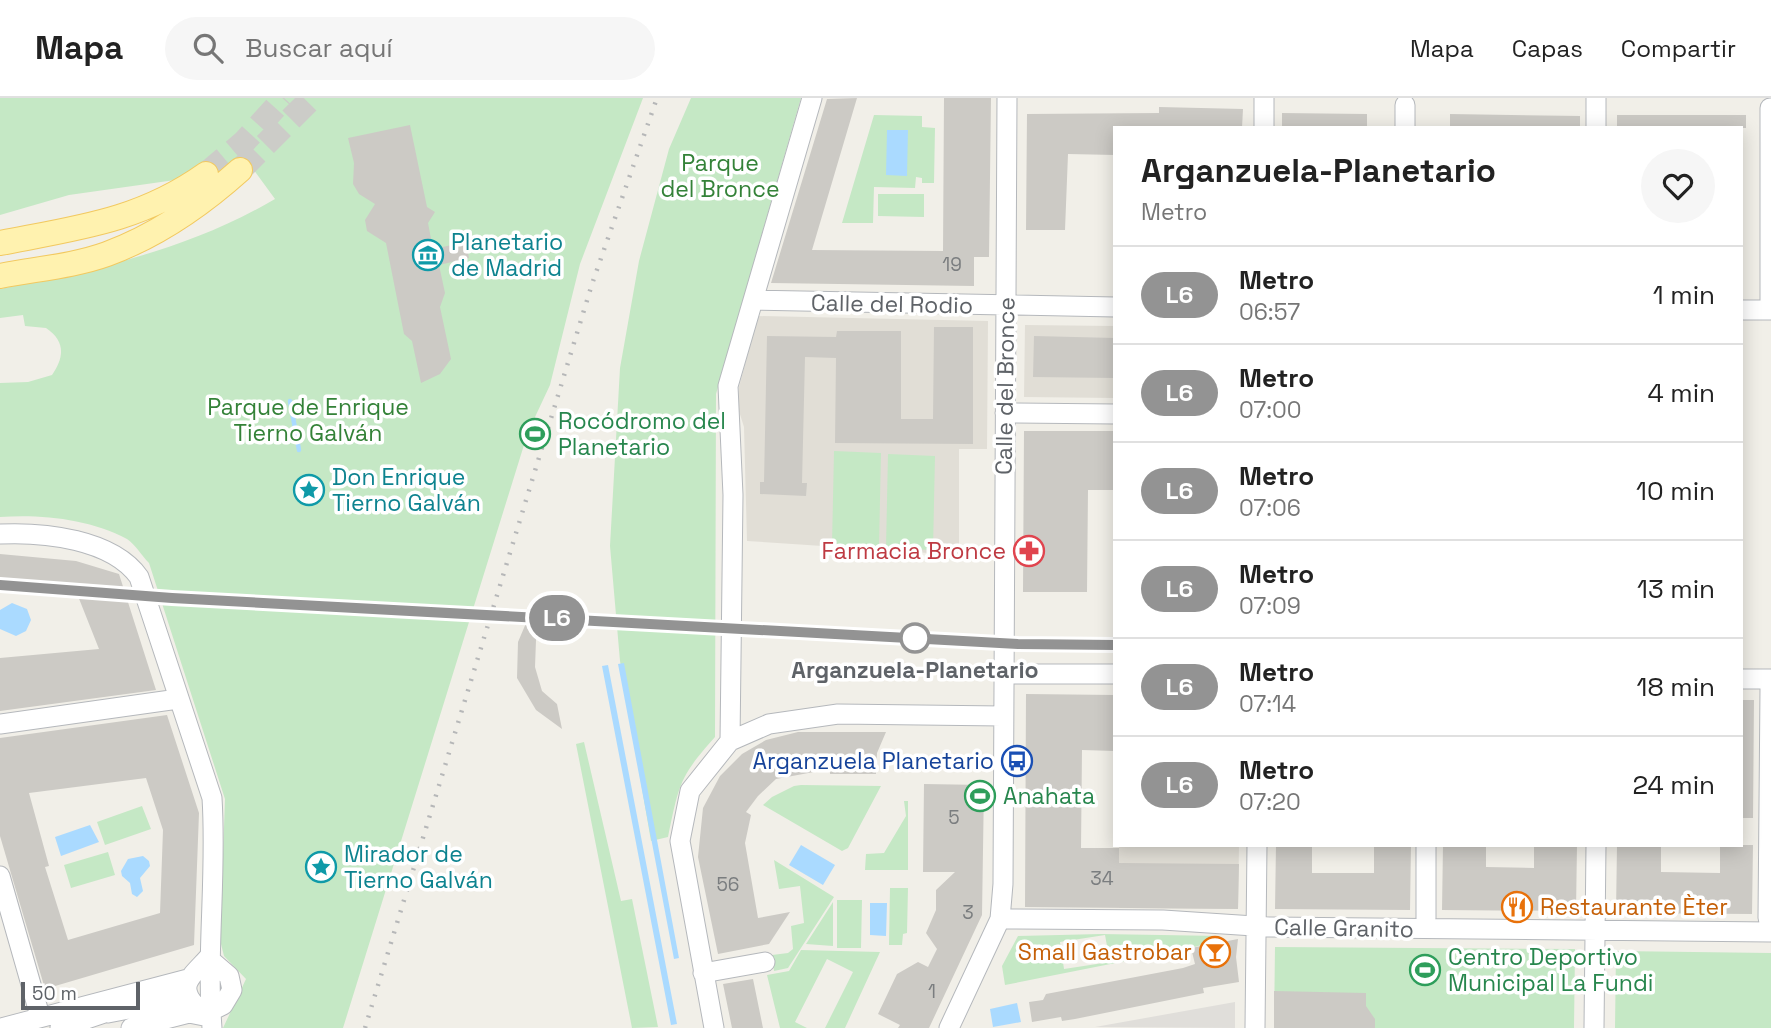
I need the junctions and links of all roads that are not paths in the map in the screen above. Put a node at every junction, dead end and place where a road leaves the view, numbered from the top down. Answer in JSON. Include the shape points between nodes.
{"nodes":[{"id":1,"x":812,"y":98,"type":"edge"},
{"id":2,"x":1007,"y":98,"type":"edge"},
{"id":3,"x":1264,"y":98,"type":"edge"},
{"id":4,"x":1597,"y":98,"type":"edge"},
{"id":5,"x":1405,"y":105,"type":"dead end"},
{"id":6,"x":1770,"y":108,"type":"edge"},
{"id":7,"x":1264,"y":126,"type":"edge"},
{"id":8,"x":1405,"y":126,"type":"edge"},
{"id":9,"x":1597,"y":126,"type":"edge"},
{"id":10,"x":240,"y":170,"type":"tunnel mouth"},
{"id":11,"x":206,"y":174,"type":"tunnel mouth"},
{"id":12,"x":0,"y":243,"type":"edge"},
{"id":13,"x":0,"y":276,"type":"edge"},
{"id":14,"x":753,"y":300,"type":"junction"},
{"id":15,"x":1770,"y":300,"type":"edge"},
{"id":16,"x":1006,"y":307,"type":"junction"},
{"id":17,"x":1113,"y":307,"type":"edge"},
{"id":18,"x":1743,"y":310,"type":"edge"},
{"id":19,"x":1771,"y":310,"type":"edge"},
{"id":20,"x":1005,"y":413,"type":"junction"},
{"id":21,"x":1113,"y":414,"type":"edge"},
{"id":22,"x":0,"y":534,"type":"edge"},
{"id":23,"x":1002,"y":674,"type":"junction"},
{"id":24,"x":1113,"y":674,"type":"edge"},
{"id":25,"x":1743,"y":679,"type":"edge"},
{"id":26,"x":1771,"y":679,"type":"edge"},
{"id":27,"x":1770,"y":688,"type":"edge"},
{"id":28,"x":178,"y":699,"type":"junction"},
{"id":29,"x":1002,"y":716,"type":"junction"},
{"id":30,"x":0,"y":724,"type":"edge"},
{"id":31,"x":730,"y":741,"type":"junction"},
{"id":32,"x":1257,"y":847,"type":"edge"},
{"id":33,"x":1426,"y":847,"type":"edge"},
{"id":34,"x":1596,"y":847,"type":"edge"},
{"id":35,"x":0,"y":876,"type":"edge"},
{"id":36,"x":1426,"y":918,"type":"dead end"},
{"id":37,"x":1000,"y":919,"type":"junction"},
{"id":38,"x":1770,"y":925,"type":"edge"},
{"id":39,"x":1256,"y":927,"type":"junction"},
{"id":40,"x":1595,"y":932,"type":"junction"},
{"id":41,"x":208,"y":958,"type":"junction"},
{"id":42,"x":765,"y":962,"type":"dead end"},
{"id":43,"x":703,"y":973,"type":"junction"},
{"id":44,"x":187,"y":979,"type":"junction"},
{"id":45,"x":150,"y":990,"type":"junction"},
{"id":46,"x":108,"y":1013,"type":"junction"},
{"id":47,"x":40,"y":1016,"type":"junction"},
{"id":48,"x":207,"y":1016,"type":"edge"},
{"id":49,"x":1,"y":1028,"type":"edge"},
{"id":50,"x":60,"y":1028,"type":"edge"},
{"id":51,"x":131,"y":1028,"type":"edge"},
{"id":52,"x":713,"y":1028,"type":"edge"},
{"id":53,"x":949,"y":1028,"type":"edge"},
{"id":54,"x":1255,"y":1028,"type":"edge"},
{"id":55,"x":1594,"y":1028,"type":"edge"}],
"edges":[{"from":1,"to":14,"type":"street"},
{"from":2,"to":16,"type":"street","name":"Calle del Bronce"},
{"from":3,"to":7,"type":"street"},
{"from":4,"to":9,"type":"street"},
{"from":5,"to":8,"type":"street"},
{"from":6,"to":15,"type":"street"},
{"from":10,"to":13,"type":"main road","via":[[209,198],[131,244],[104,255]]},
{"from":11,"to":12,"type":"main road","via":[[142,212]]},
{"from":14,"to":16,"type":"street","name":"Calle del Rodio"},
{"from":14,"to":31,"type":"street","via":[[728,386],[733,495]]},
{"from":16,"to":17,"type":"street","name":"Calle del Rodio"},
{"from":16,"to":20,"type":"street","name":"Calle del Bronce"},
{"from":18,"to":19,"type":"street"},
{"from":20,"to":21,"type":"street"},
{"from":20,"to":23,"type":"street","name":"Calle del Bronce"},
{"from":22,"to":28,"type":"street","via":[[73,541],[118,555],[131,565],[139,577]]},
{"from":23,"to":24,"type":"street"},
{"from":23,"to":29,"type":"street","name":"Calle del Bronce"},
{"from":25,"to":26,"type":"street"},
{"from":27,"to":38,"type":"street"},
{"from":28,"to":30,"type":"street"},
{"from":28,"to":41,"type":"street","via":[[212,798]]},
{"from":29,"to":31,"type":"street","via":[[838,714],[769,724]]},
{"from":29,"to":37,"type":"street","name":"Calle del Bronce"},
{"from":31,"to":43,"type":"street","via":[[690,791],[680,841]]},
{"from":32,"to":39,"type":"street"},
{"from":33,"to":36,"type":"street"},
{"from":34,"to":40,"type":"street"},
{"from":35,"to":47,"type":"street"},
{"from":37,"to":39,"type":"street","name":"Calle Granito","via":[[1163,920]]},
{"from":37,"to":53,"type":"street"},
{"from":38,"to":40,"type":"street","name":"Calle Granito"},
{"from":39,"to":40,"type":"street","name":"Calle Granito"},
{"from":39,"to":54,"type":"street"},
{"from":40,"to":55,"type":"street"},
{"from":41,"to":44,"type":"street"},
{"from":41,"to":48,"type":"street","via":[[229,976],[232,990],[223,1005]]},
{"from":42,"to":43,"type":"street"},
{"from":43,"to":52,"type":"street"},
{"from":44,"to":45,"type":"street"},
{"from":44,"to":48,"type":"street","via":[[187,995]]},
{"from":45,"to":46,"type":"street"},
{"from":45,"to":47,"type":"street"},
{"from":46,"to":48,"type":"street","via":[[175,1000]]},
{"from":46,"to":50,"type":"street"},
{"from":47,"to":49,"type":"street"},
{"from":48,"to":51,"type":"street","via":[[189,1013]]}]}
